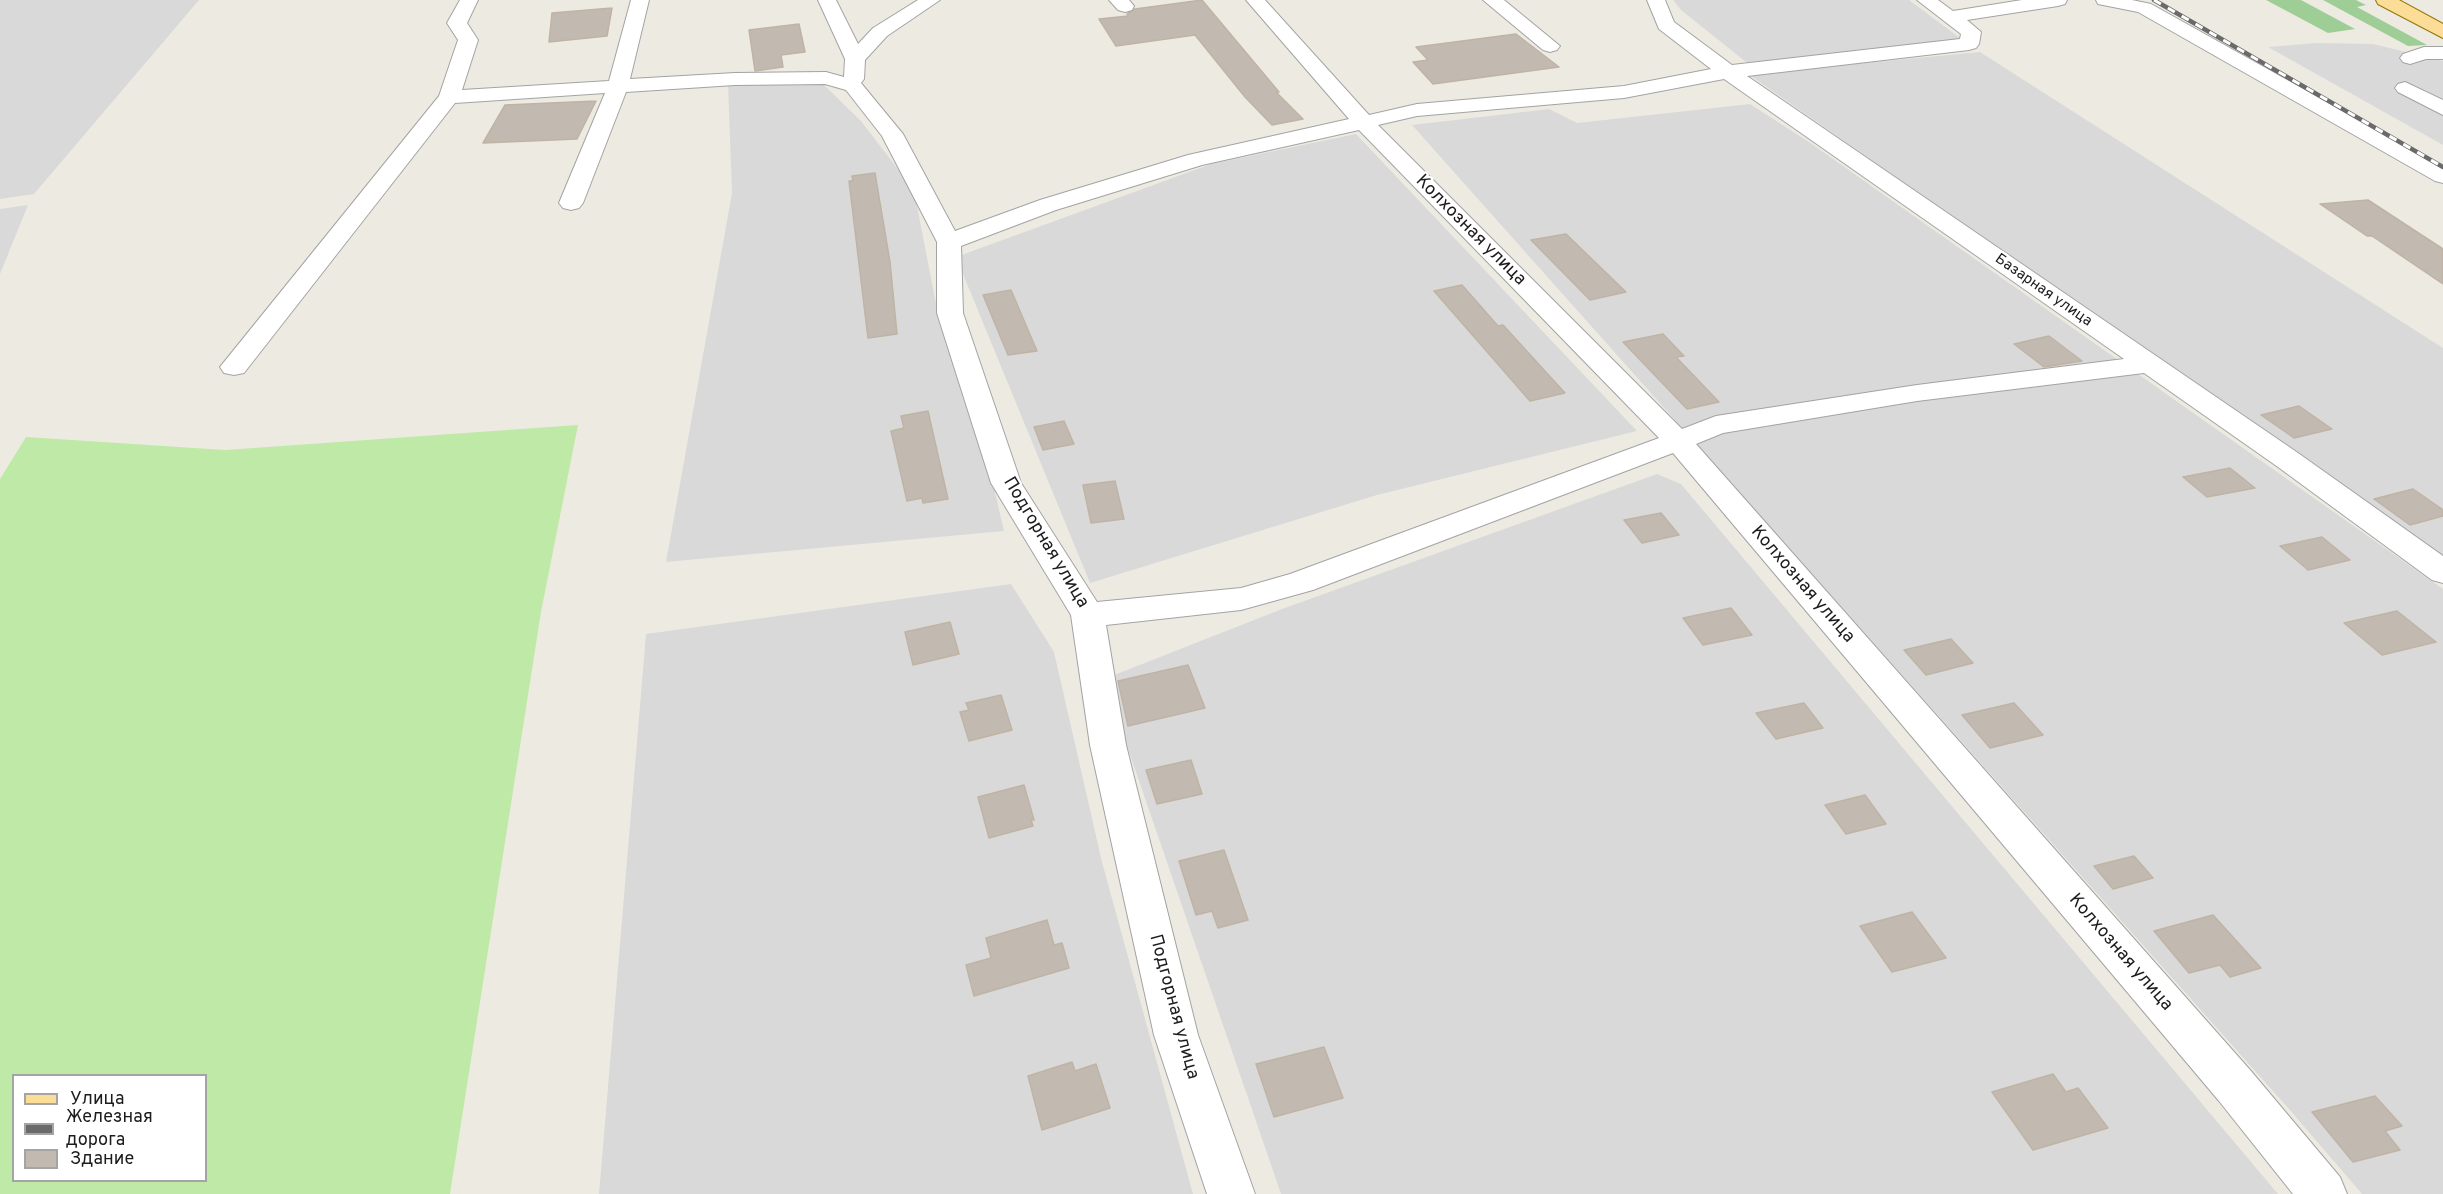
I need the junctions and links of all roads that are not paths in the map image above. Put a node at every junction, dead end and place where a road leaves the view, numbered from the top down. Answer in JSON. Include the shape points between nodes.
{"nodes":[{"id":1,"x":469,"y":0,"type":"edge"},
{"id":2,"x":640,"y":0,"type":"edge"},
{"id":3,"x":827,"y":0,"type":"edge"},
{"id":4,"x":931,"y":0,"type":"edge"},
{"id":5,"x":1256,"y":0,"type":"edge"},
{"id":6,"x":1492,"y":0,"type":"edge"},
{"id":7,"x":1656,"y":0,"type":"edge"},
{"id":8,"x":1926,"y":0,"type":"edge"},
{"id":9,"x":2058,"y":0,"type":"edge"},
{"id":10,"x":2105,"y":0,"type":"edge"},
{"id":11,"x":2385,"y":0,"type":"edge"},
{"id":12,"x":1950,"y":17,"type":"junction"},
{"id":13,"x":2443,"y":32,"type":"edge"},
{"id":14,"x":1550,"y":46,"type":"dead end"},
{"id":15,"x":2443,"y":53,"type":"edge"},
{"id":16,"x":855,"y":58,"type":"junction"},
{"id":17,"x":2410,"y":58,"type":"dead end"},
{"id":18,"x":1728,"y":72,"type":"junction"},
{"id":19,"x":853,"y":86,"type":"junction"},
{"id":20,"x":618,"y":87,"type":"junction"},
{"id":21,"x":2405,"y":88,"type":"dead end"},
{"id":22,"x":449,"y":97,"type":"junction"},
{"id":23,"x":2443,"y":109,"type":"edge"},
{"id":24,"x":1363,"y":121,"type":"junction"},
{"id":25,"x":2443,"y":176,"type":"edge"},
{"id":26,"x":571,"y":203,"type":"dead end"},
{"id":27,"x":949,"y":242,"type":"junction"},
{"id":28,"x":2148,"y":364,"type":"junction"},
{"id":29,"x":234,"y":367,"type":"dead end"},
{"id":30,"x":1678,"y":441,"type":"junction"},
{"id":31,"x":2443,"y":572,"type":"edge"},
{"id":32,"x":1088,"y":615,"type":"junction"},
{"id":33,"x":1231,"y":1194,"type":"edge"},
{"id":34,"x":2323,"y":1194,"type":"edge"}],
"edges":[{"from":1,"to":22,"type":"street","via":[[457,23],[468,40]]},
{"from":2,"to":20,"type":"street"},
{"from":3,"to":16,"type":"street"},
{"from":4,"to":16,"type":"street","via":[[880,32]]},
{"from":5,"to":24,"type":"street","name":"Колхозная улица"},
{"from":6,"to":14,"type":"street"},
{"from":7,"to":18,"type":"street","name":"Базарная улица","via":[[1666,25]]},
{"from":8,"to":12,"type":"street"},
{"from":9,"to":12,"type":"street"},
{"from":10,"to":25,"type":"street","via":[[2144,8]]},
{"from":11,"to":13,"type":"main road"},
{"from":12,"to":18,"type":"street","via":[[1971,32],[1969,44]]},
{"from":15,"to":17,"type":"street"},
{"from":16,"to":19,"type":"street"},
{"from":18,"to":24,"type":"street","via":[[1624,92],[1416,110]]},
{"from":18,"to":28,"type":"street","name":"Базарная улица"},
{"from":19,"to":20,"type":"street","via":[[814,78]]},
{"from":19,"to":27,"type":"street","via":[[892,134]]},
{"from":20,"to":22,"type":"street"},
{"from":20,"to":26,"type":"street"},
{"from":21,"to":23,"type":"street"},
{"from":22,"to":29,"type":"street"},
{"from":24,"to":27,"type":"street","via":[[1196,160],[1048,205]]},
{"from":24,"to":30,"type":"street","name":"Колхозная улица"},
{"from":27,"to":32,"type":"street","name":"Подгорная улица","via":[[951,313],[1006,483]]},
{"from":28,"to":30,"type":"street","via":[[1917,393],[1716,425]]},
{"from":28,"to":31,"type":"street","name":"Базарная улица"},
{"from":30,"to":32,"type":"street","via":[[1301,582],[1241,599]]},
{"from":30,"to":34,"type":"street","name":"Колхозная улица","via":[[2235,1086]]},
{"from":32,"to":33,"type":"street","name":"Подгорная улица","via":[[1107,745],[1176,1035]]}]}
